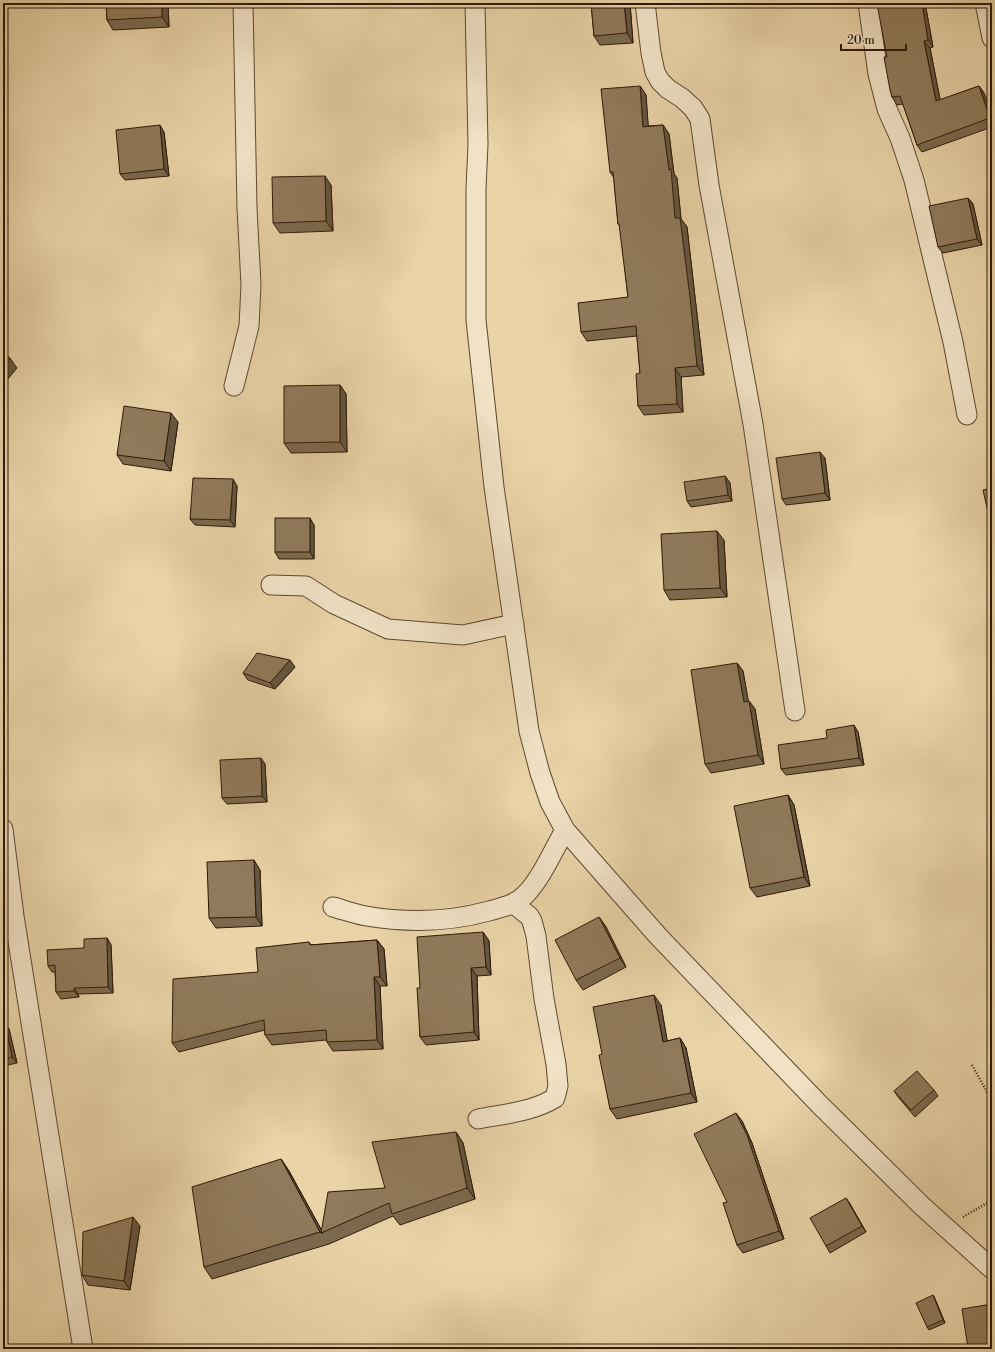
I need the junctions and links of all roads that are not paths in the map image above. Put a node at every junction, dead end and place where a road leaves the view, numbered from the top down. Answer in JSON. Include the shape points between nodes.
{"nodes":[{"id":1,"x":243,"y":3,"type":"edge"},
{"id":2,"x":475,"y":3,"type":"edge"},
{"id":3,"x":645,"y":3,"type":"edge"},
{"id":4,"x":868,"y":3,"type":"edge"},
{"id":5,"x":985,"y":3,"type":"edge"},
{"id":6,"x":992,"y":38,"type":"edge"},
{"id":7,"x":234,"y":386,"type":"dead end"},
{"id":8,"x":966,"y":415,"type":"dead end"},
{"id":9,"x":271,"y":585,"type":"dead end"},
{"id":10,"x":514,"y":624,"type":"junction"},
{"id":11,"x":795,"y":711,"type":"dead end"},
{"id":12,"x":3,"y":829,"type":"edge"},
{"id":13,"x":565,"y":830,"type":"junction"},
{"id":14,"x":514,"y":904,"type":"junction"},
{"id":15,"x":333,"y":907,"type":"dead end"},
{"id":16,"x":478,"y":1119,"type":"dead end"},
{"id":17,"x":992,"y":1269,"type":"edge"},
{"id":18,"x":83,"y":1349,"type":"edge"}],
"edges":[{"from":1,"to":7,"type":"street","via":[[251,285],[249,326]]},
{"from":2,"to":10,"type":"street","via":[[478,144],[476,320],[494,487]]},
{"from":3,"to":11,"type":"street","via":[[655,72],[660,82],[694,108],[700,119],[709,185],[753,424]]},
{"from":4,"to":8,"type":"street","via":[[878,74],[887,109],[914,180],[953,342]]},
{"from":5,"to":6,"type":"street"},
{"from":9,"to":10,"type":"street","via":[[306,586],[334,604],[388,629],[463,635]]},
{"from":10,"to":13,"type":"street","via":[[529,731],[550,802]]},
{"from":12,"to":18,"type":"street","via":[[14,916]]},
{"from":13,"to":14,"type":"street","via":[[538,877],[525,895]]},
{"from":13,"to":17,"type":"street","via":[[658,936],[819,1104],[922,1206]]},
{"from":14,"to":15,"type":"street","via":[[444,920],[365,916]]},
{"from":14,"to":16,"type":"street","via":[[529,916],[535,931],[558,1086],[555,1098],[544,1104],[518,1112]]}]}
